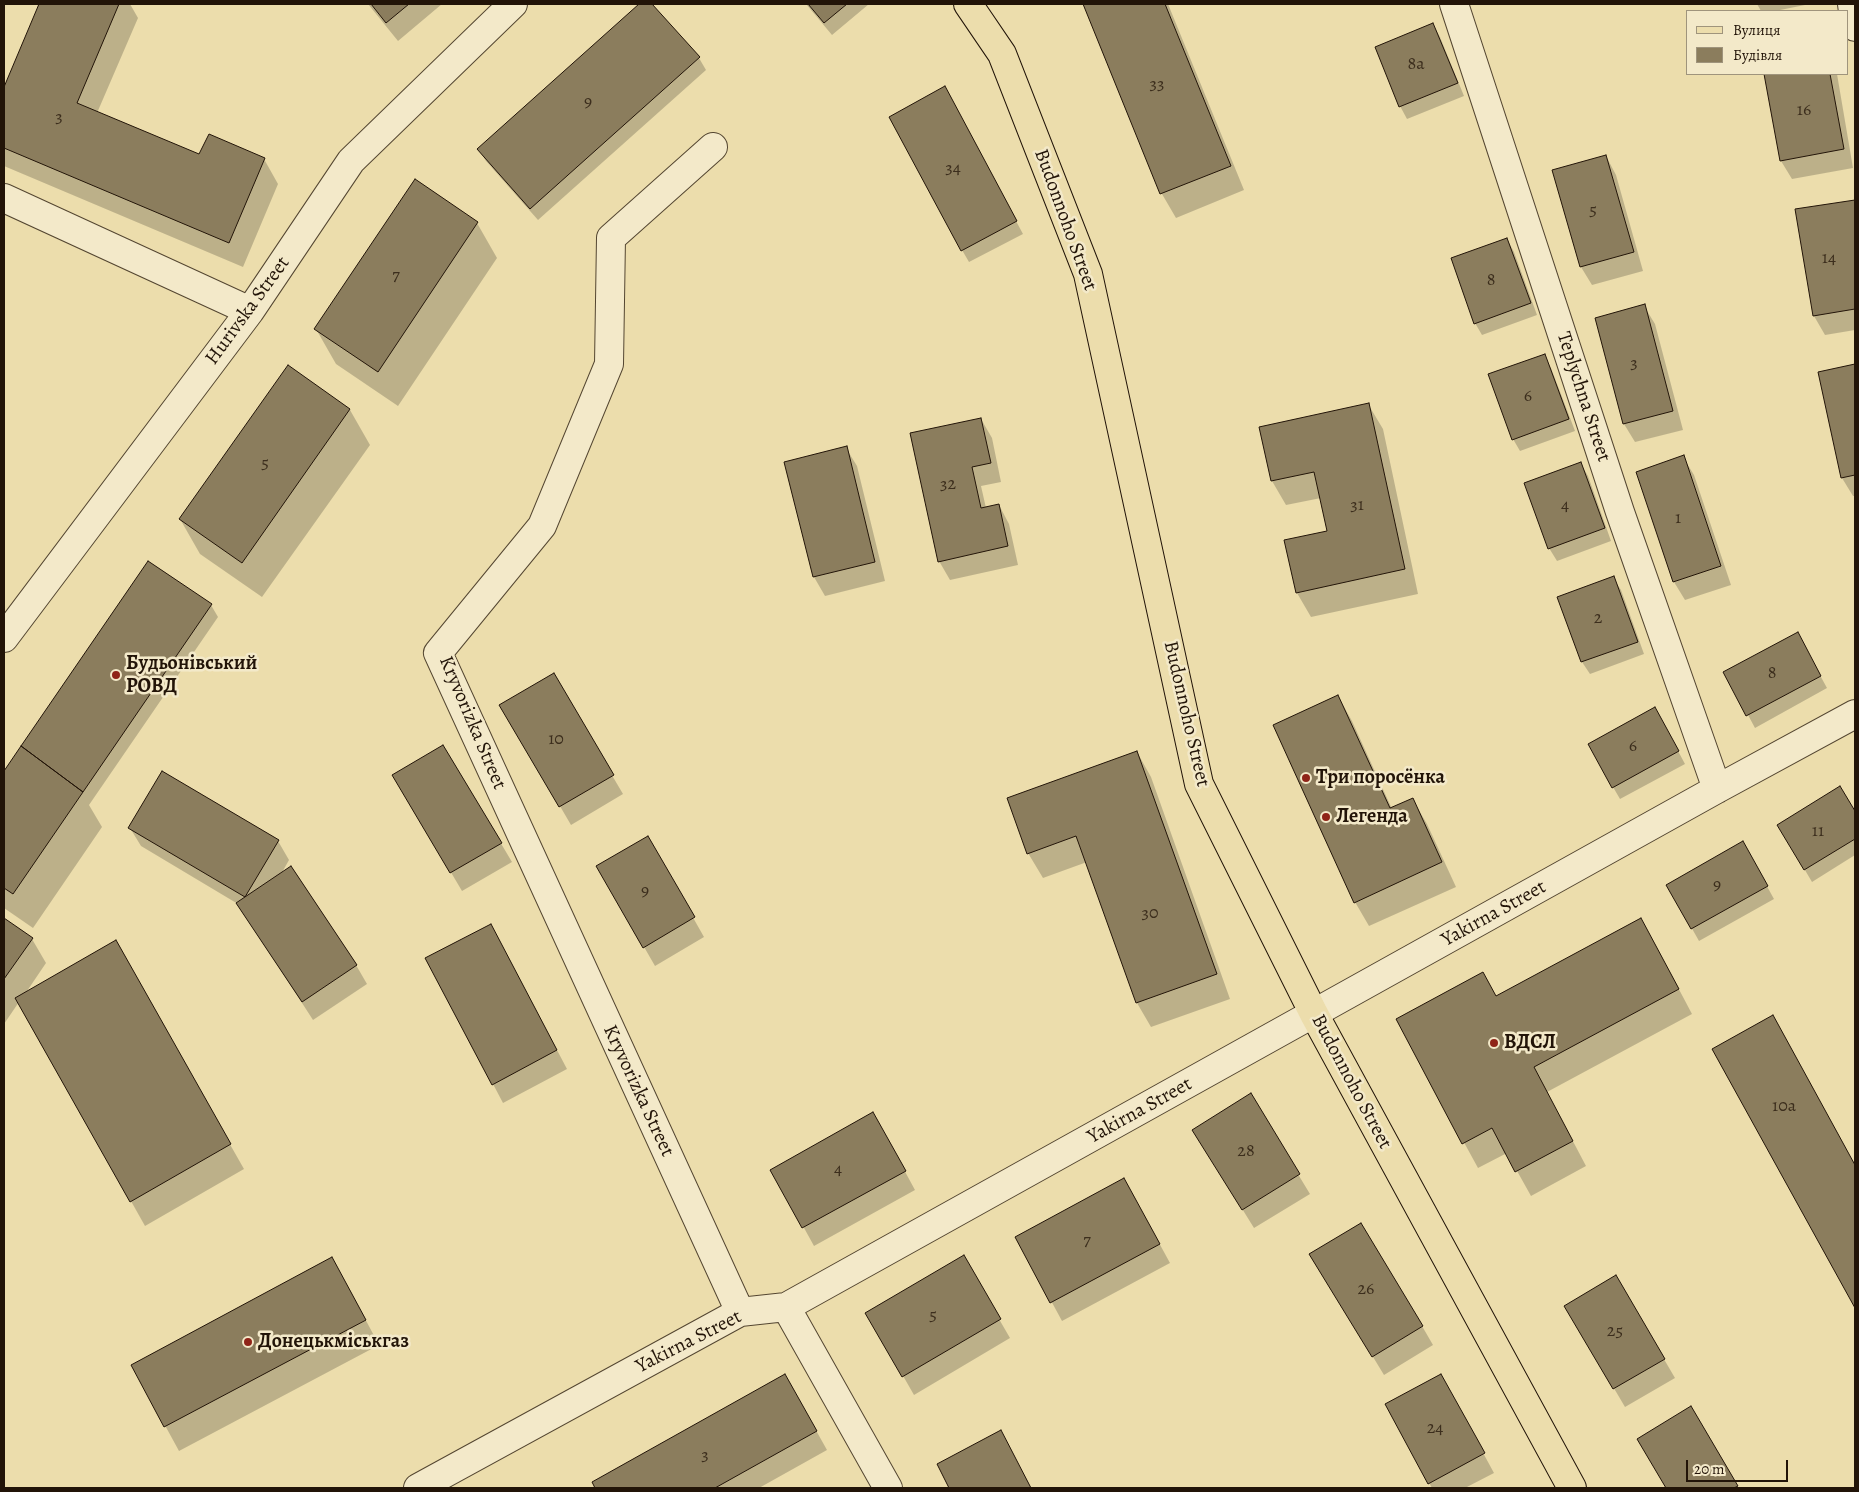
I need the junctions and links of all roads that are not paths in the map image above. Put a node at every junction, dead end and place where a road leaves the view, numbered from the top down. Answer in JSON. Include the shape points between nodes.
{"nodes":[{"id":1,"x":513,"y":4,"type":"edge"},
{"id":2,"x":968,"y":4,"type":"edge"},
{"id":3,"x":1454,"y":4,"type":"edge"},
{"id":4,"x":1852,"y":4,"type":"edge"},
{"id":5,"x":1855,"y":27,"type":"edge"},
{"id":6,"x":713,"y":147,"type":"dead end"},
{"id":7,"x":4,"y":198,"type":"edge"},
{"id":8,"x":250,"y":311,"type":"junction"},
{"id":9,"x":4,"y":638,"type":"edge"},
{"id":10,"x":1855,"y":714,"type":"edge"},
{"id":11,"x":1717,"y":789,"type":"junction"},
{"id":12,"x":1314,"y":1014,"type":"junction"},
{"id":13,"x":786,"y":1307,"type":"junction"},
{"id":14,"x":740,"y":1312,"type":"junction"},
{"id":15,"x":418,"y":1488,"type":"edge"},
{"id":16,"x":888,"y":1488,"type":"edge"},
{"id":17,"x":1572,"y":1488,"type":"edge"}],
"edges":[{"from":1,"to":8,"type":"street","name":"Hurivska Street","via":[[351,161]]},
{"from":2,"to":12,"type":"main road","name":"Budonnoho Street","via":[[1002,54],[1088,274],[1199,784]]},
{"from":3,"to":11,"type":"street","name":"Teplychna Street","via":[[1620,512]]},
{"from":4,"to":5,"type":"street"},
{"from":6,"to":14,"type":"street","name":"Kryvorizka Street","via":[[611,238],[609,364],[542,526],[438,653]]},
{"from":7,"to":8,"type":"street"},
{"from":8,"to":9,"type":"street","name":"Hurivska Street"},
{"from":10,"to":11,"type":"street","name":"Yakirna Street"},
{"from":11,"to":12,"type":"street","name":"Yakirna Street"},
{"from":12,"to":13,"type":"street","name":"Yakirna Street"},
{"from":12,"to":17,"type":"main road","name":"Budonnoho Street"},
{"from":13,"to":14,"type":"street","name":"Yakirna Street"},
{"from":13,"to":16,"type":"street"},
{"from":14,"to":15,"type":"street","name":"Yakirna Street"}]}
